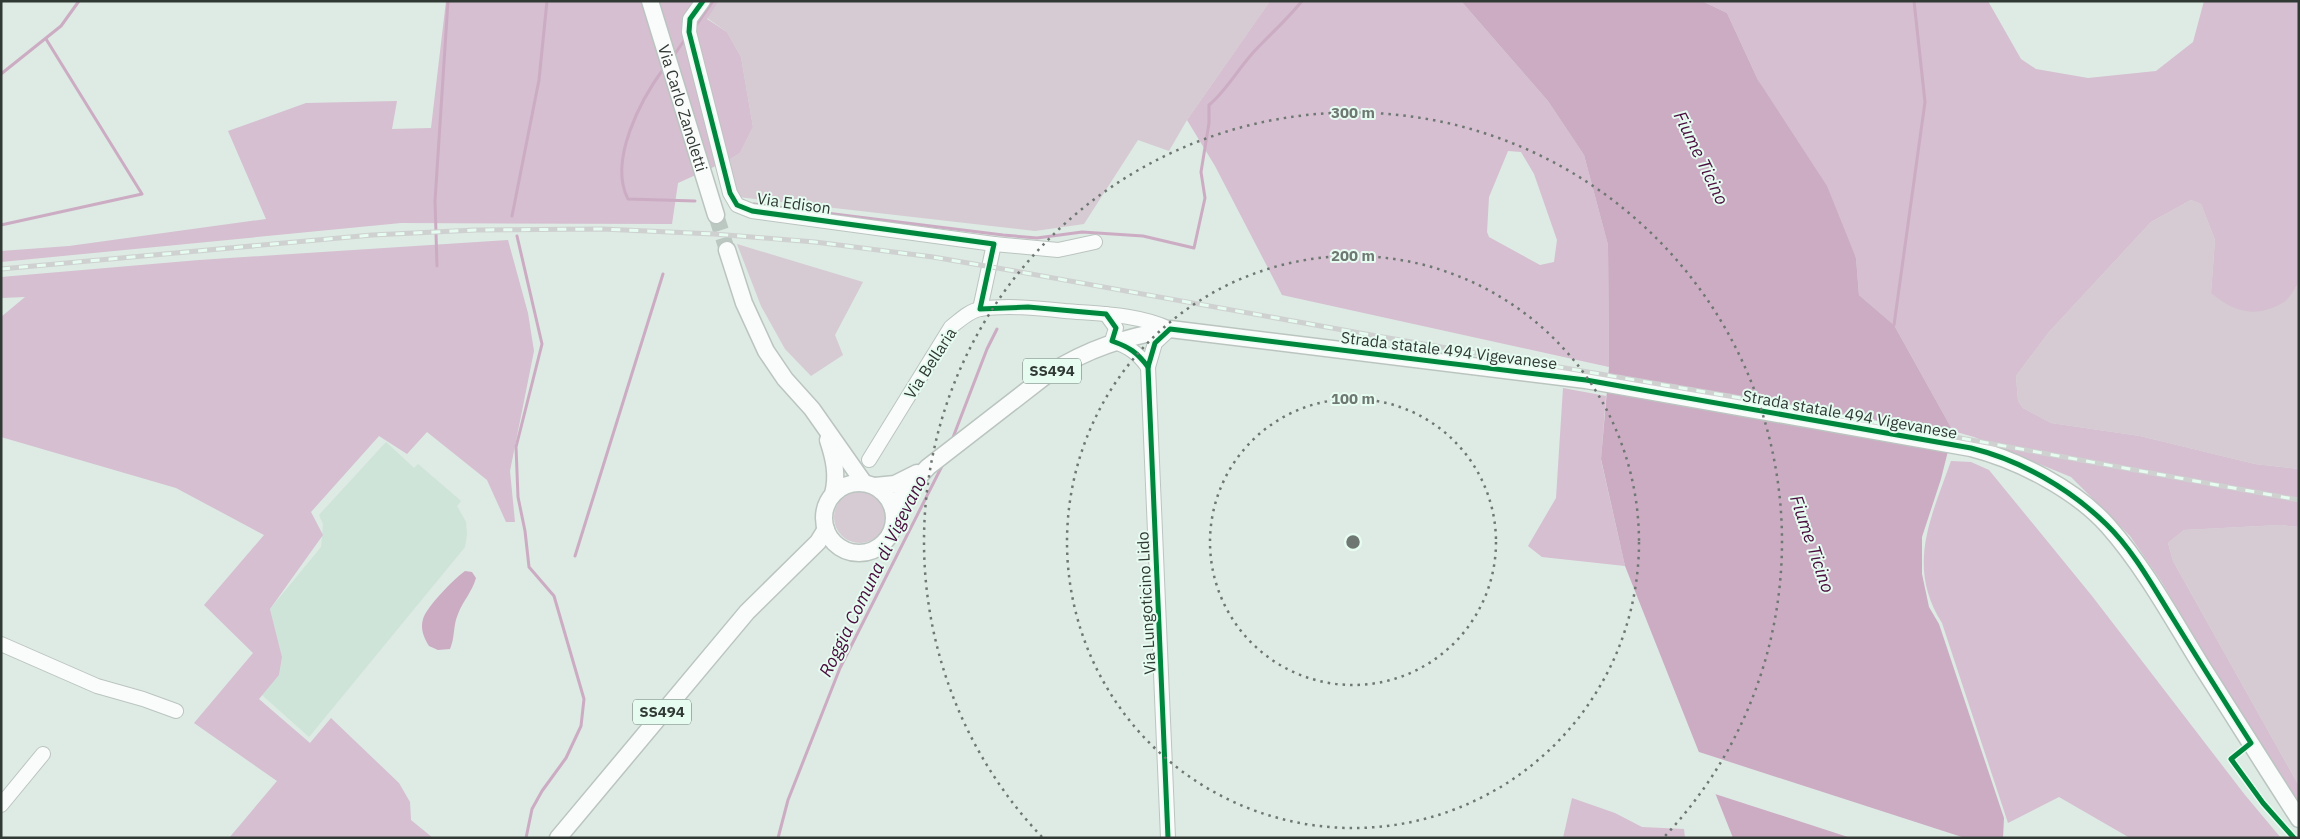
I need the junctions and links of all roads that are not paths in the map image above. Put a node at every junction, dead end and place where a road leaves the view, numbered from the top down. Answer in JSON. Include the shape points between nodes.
{"nodes":[{"id":1,"x":650,"y":1,"type":"edge"},
{"id":2,"x":703,"y":1,"type":"edge"},
{"id":3,"x":716,"y":215,"type":"tunnel mouth"},
{"id":4,"x":1095,"y":242,"type":"dead end"},
{"id":5,"x":994,"y":244,"type":"junction"},
{"id":6,"x":727,"y":250,"type":"tunnel mouth"},
{"id":7,"x":980,"y":309,"type":"junction"},
{"id":8,"x":1106,"y":314,"type":"junction"},
{"id":9,"x":1120,"y":315,"type":"junction"},
{"id":10,"x":1170,"y":328,"type":"junction"},
{"id":11,"x":1118,"y":340,"type":"junction"},
{"id":12,"x":1148,"y":366,"type":"junction"},
{"id":13,"x":823,"y":426,"type":"junction"},
{"id":14,"x":869,"y":460,"type":"dead end"},
{"id":15,"x":928,"y":467,"type":"junction"},
{"id":16,"x":869,"y":485,"type":"junction"},
{"id":17,"x":833,"y":494,"type":"junction"},
{"id":18,"x":893,"y":509,"type":"junction"},
{"id":19,"x":826,"y":529,"type":"junction"},
{"id":20,"x":844,"y":549,"type":"junction"},
{"id":21,"x":770,"y":590,"type":"junction"},
{"id":22,"x":1,"y":644,"type":"edge"},
{"id":23,"x":176,"y":711,"type":"dead end"},
{"id":24,"x":43,"y":754,"type":"dead end"},
{"id":25,"x":1,"y":804,"type":"edge"},
{"id":26,"x":2299,"y":820,"type":"edge"},
{"id":27,"x":558,"y":838,"type":"edge"},
{"id":28,"x":1168,"y":838,"type":"edge"}],
"edges":[{"from":1,"to":3,"type":"main road","name":"Via Carlo Zanoletti"},
{"from":2,"to":5,"type":"street","name":"Via Edison","via":[[690,19],[689,36],[730,193],[737,205],[752,212]]},
{"from":4,"to":5,"type":"street","name":"Via Edison","via":[[1058,250]]},
{"from":5,"to":7,"type":"street"},
{"from":6,"to":13,"type":"main road","via":[[744,302],[766,351]]},
{"from":7,"to":8,"type":"street","name":"Via Bellaria","via":[[1028,308]]},
{"from":7,"to":14,"type":"street","name":"Via Bellaria","via":[[970,312],[950,327]]},
{"from":8,"to":9,"type":"street","name":"Via Bellaria"},
{"from":8,"to":11,"type":"street","via":[[1116,328]]},
{"from":9,"to":10,"type":"street","name":"Via Bellaria"},
{"from":9,"to":11,"type":"street","via":[[1128,333]]},
{"from":10,"to":11,"type":"main road","number":"SS494"},
{"from":10,"to":12,"type":"street","via":[[1155,343]]},
{"from":10,"to":26,"type":"main road","name":"Strada statale 494 Vigevanese","number":"SS494","via":[[1586,380],[1971,448],[2003,458],[2034,472],[2107,524],[2140,566]]},
{"from":11,"to":12,"type":"street","via":[[1139,354]]},
{"from":11,"to":15,"type":"main road","number":"SS494","via":[[1048,374]]},
{"from":12,"to":28,"type":"street","name":"Via Lungoticino Lido"},
{"from":13,"to":16,"type":"main road"},
{"from":13,"to":17,"type":"main road","via":[[836,468]]},
{"from":15,"to":16,"type":"main road","number":"SS494","via":[[894,484]]},
{"from":15,"to":18,"type":"main road","number":"SS494","via":[[902,494]]},
{"from":16,"to":17,"type":"main road","number":"SS494","via":[[847,485]]},
{"from":16,"to":18,"type":"main road","via":[[890,500]]},
{"from":17,"to":19,"type":"main road","via":[[825,511]]},
{"from":18,"to":20,"type":"main road","number":"SS494","via":[[892,531],[881,545],[863,553]]},
{"from":19,"to":20,"type":"main road"},
{"from":19,"to":21,"type":"main road","number":"SS494","via":[[818,542]]},
{"from":20,"to":21,"type":"main road","number":"SS494","via":[[818,555]]},
{"from":21,"to":27,"type":"main road","number":"SS494","via":[[702,664]]},
{"from":22,"to":23,"type":"street","via":[[97,686]]},
{"from":24,"to":25,"type":"street"}]}
